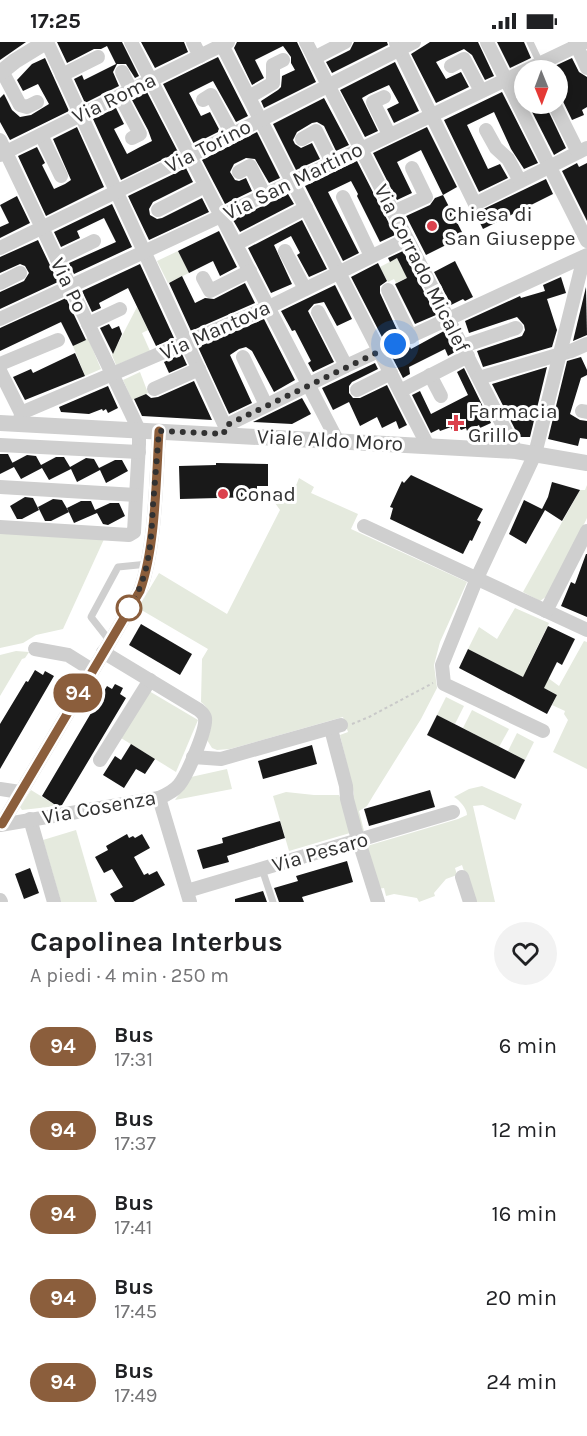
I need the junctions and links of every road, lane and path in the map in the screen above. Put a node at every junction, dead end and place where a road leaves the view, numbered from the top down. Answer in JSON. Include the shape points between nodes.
{"nodes":[{"id":1,"x":47,"y":42,"type":"edge"},
{"id":2,"x":131,"y":42,"type":"edge"},
{"id":3,"x":193,"y":42,"type":"edge"},
{"id":4,"x":306,"y":42,"type":"edge"},
{"id":5,"x":345,"y":42,"type":"edge"},
{"id":6,"x":414,"y":42,"type":"edge"},
{"id":7,"x":487,"y":42,"type":"edge"},
{"id":8,"x":530,"y":42,"type":"edge"},
{"id":9,"x":579,"y":43,"type":"edge"},
{"id":10,"x":225,"y":44,"type":"edge"},
{"id":11,"x":397,"y":46,"type":"edge"},
{"id":12,"x":200,"y":56,"type":"junction"},
{"id":13,"x":98,"y":57,"type":"dead end"},
{"id":14,"x":314,"y":58,"type":"junction"},
{"id":15,"x":283,"y":60,"type":"dead end"},
{"id":16,"x":539,"y":60,"type":"edge"},
{"id":17,"x":546,"y":60,"type":"edge"},
{"id":18,"x":451,"y":66,"type":"dead end"},
{"id":19,"x":587,"y":68,"type":"edge"},
{"id":20,"x":1,"y":72,"type":"edge"},
{"id":21,"x":122,"y":72,"type":"dead end"},
{"id":22,"x":62,"y":75,"type":"junction"},
{"id":23,"x":514,"y":75,"type":"edge"},
{"id":24,"x":506,"y":79,"type":"junction"},
{"id":25,"x":151,"y":80,"type":"junction"},
{"id":26,"x":328,"y":85,"type":"junction"},
{"id":27,"x":481,"y":91,"type":"junction"},
{"id":28,"x":126,"y":93,"type":"junction"},
{"id":29,"x":249,"y":97,"type":"junction"},
{"id":30,"x":384,"y":97,"type":"dead end"},
{"id":31,"x":203,"y":100,"type":"dead end"},
{"id":32,"x":37,"y":102,"type":"dead end"},
{"id":33,"x":432,"y":114,"type":"junction"},
{"id":34,"x":560,"y":114,"type":"edge"},
{"id":35,"x":81,"y":115,"type":"junction"},
{"id":36,"x":261,"y":120,"type":"junction"},
{"id":37,"x":486,"y":129,"type":"dead end"},
{"id":38,"x":232,"y":134,"type":"junction"},
{"id":39,"x":389,"y":134,"type":"junction"},
{"id":40,"x":40,"y":135,"type":"junction"},
{"id":41,"x":132,"y":138,"type":"dead end"},
{"id":42,"x":302,"y":139,"type":"dead end"},
{"id":43,"x":360,"y":148,"type":"junction"},
{"id":44,"x":2,"y":149,"type":"edge"},
{"id":45,"x":582,"y":150,"type":"edge"},
{"id":46,"x":190,"y":156,"type":"junction"},
{"id":47,"x":332,"y":162,"type":"junction"},
{"id":48,"x":550,"y":167,"type":"junction"},
{"id":49,"x":412,"y":168,"type":"dead end"},
{"id":50,"x":239,"y":172,"type":"dead end"},
{"id":51,"x":61,"y":176,"type":"dead end"},
{"id":52,"x":292,"y":181,"type":"junction"},
{"id":53,"x":520,"y":181,"type":"junction"},
{"id":54,"x":206,"y":186,"type":"junction"},
{"id":55,"x":116,"y":191,"type":"junction"},
{"id":56,"x":264,"y":194,"type":"junction"},
{"id":57,"x":343,"y":197,"type":"dead end"},
{"id":58,"x":306,"y":208,"type":"junction"},
{"id":59,"x":158,"y":210,"type":"dead end"},
{"id":60,"x":393,"y":213,"type":"junction"},
{"id":61,"x":221,"y":216,"type":"junction"},
{"id":62,"x":582,"y":219,"type":"edge"},
{"id":63,"x":42,"y":227,"type":"junction"},
{"id":64,"x":407,"y":239,"type":"junction"},
{"id":65,"x":94,"y":241,"type":"dead end"},
{"id":66,"x":587,"y":241,"type":"edge"},
{"id":67,"x":236,"y":244,"type":"junction"},
{"id":68,"x":0,"y":248,"type":"edge"},
{"id":69,"x":145,"y":251,"type":"junction"},
{"id":70,"x":285,"y":251,"type":"dead end"},
{"id":71,"x":371,"y":256,"type":"junction"},
{"id":72,"x":585,"y":256,"type":"edge"},
{"id":73,"x":57,"y":259,"type":"junction"},
{"id":74,"x":250,"y":271,"type":"junction"},
{"id":75,"x":339,"y":272,"type":"junction"},
{"id":76,"x":20,"y":273,"type":"dead end"},
{"id":77,"x":203,"y":278,"type":"dead end"},
{"id":78,"x":0,"y":283,"type":"edge"},
{"id":79,"x":70,"y":286,"type":"junction"},
{"id":80,"x":305,"y":289,"type":"junction"},
{"id":81,"x":388,"y":290,"type":"dead end"},
{"id":82,"x":268,"y":308,"type":"junction"},
{"id":83,"x":120,"y":309,"type":"dead end"},
{"id":84,"x":318,"y":312,"type":"dead end"},
{"id":85,"x":0,"y":319,"type":"edge"},
{"id":86,"x":449,"y":319,"type":"junction"},
{"id":87,"x":88,"y":324,"type":"junction"},
{"id":88,"x":516,"y":328,"type":"dead end"},
{"id":89,"x":411,"y":337,"type":"junction"},
{"id":90,"x":58,"y":340,"type":"dead end"},
{"id":91,"x":187,"y":344,"type":"junction"},
{"id":92,"x":586,"y":347,"type":"edge"},
{"id":93,"x":379,"y":351,"type":"junction"},
{"id":94,"x":465,"y":351,"type":"junction"},
{"id":95,"x":560,"y":353,"type":"junction"},
{"id":96,"x":243,"y":357,"type":"dead end"},
{"id":97,"x":0,"y":364,"type":"edge"},
{"id":98,"x":346,"y":366,"type":"junction"},
{"id":99,"x":199,"y":369,"type":"junction"},
{"id":100,"x":0,"y":371,"type":"edge"},
{"id":101,"x":391,"y":373,"type":"junction"},
{"id":102,"x":112,"y":374,"type":"junction"},
{"id":103,"x":430,"y":375,"type":"junction"},
{"id":104,"x":479,"y":378,"type":"junction"},
{"id":105,"x":308,"y":384,"type":"junction"},
{"id":106,"x":154,"y":389,"type":"dead end"},
{"id":107,"x":357,"y":390,"type":"dead end"},
{"id":108,"x":400,"y":391,"type":"junction"},
{"id":109,"x":441,"y":396,"type":"dead end"},
{"id":110,"x":266,"y":405,"type":"junction"},
{"id":111,"x":20,"y":418,"type":"junction"},
{"id":112,"x":0,"y":423,"type":"edge"},
{"id":113,"x":139,"y":430,"type":"junction"},
{"id":114,"x":224,"y":430,"type":"junction"},
{"id":115,"x":159,"y":431,"type":"junction"},
{"id":116,"x":338,"y":440,"type":"junction"},
{"id":117,"x":0,"y":445,"type":"edge"},
{"id":118,"x":428,"y":446,"type":"junction"},
{"id":119,"x":516,"y":451,"type":"junction"},
{"id":120,"x":139,"y":452,"type":"junction"},
{"id":121,"x":534,"y":454,"type":"junction"},
{"id":122,"x":587,"y":463,"type":"edge"},
{"id":123,"x":0,"y":487,"type":"edge"},
{"id":124,"x":136,"y":495,"type":"junction"},
{"id":125,"x":364,"y":526,"type":"dead end"},
{"id":126,"x":0,"y":527,"type":"edge"},
{"id":127,"x":586,"y":537,"type":"edge"},
{"id":128,"x":148,"y":564,"type":"junction"},
{"id":129,"x":477,"y":578,"type":"junction"},
{"id":130,"x":546,"y":611,"type":"junction"},
{"id":131,"x":587,"y":630,"type":"edge"},
{"id":132,"x":106,"y":646,"type":"junction"},
{"id":133,"x":35,"y":649,"type":"dead end"},
{"id":134,"x":92,"y":670,"type":"junction"},
{"id":135,"x":150,"y":680,"type":"junction"},
{"id":136,"x":444,"y":684,"type":"junction"},
{"id":137,"x":336,"y":727,"type":"junction"},
{"id":138,"x":543,"y":731,"type":"dead end"},
{"id":139,"x":193,"y":757,"type":"junction"},
{"id":140,"x":100,"y":760,"type":"dead end"},
{"id":141,"x":0,"y":789,"type":"edge"},
{"id":142,"x":20,"y":792,"type":"junction"},
{"id":143,"x":159,"y":798,"type":"junction"},
{"id":144,"x":453,"y":812,"type":"dead end"},
{"id":145,"x":30,"y":819,"type":"junction"},
{"id":146,"x":1,"y":825,"type":"edge"},
{"id":147,"x":360,"y":840,"type":"junction"},
{"id":148,"x":262,"y":869,"type":"junction"},
{"id":149,"x":462,"y":877,"type":"dead end"},
{"id":150,"x":189,"y":896,"type":"edge"},
{"id":151,"x":54,"y":902,"type":"edge"},
{"id":152,"x":273,"y":902,"type":"edge"},
{"id":153,"x":378,"y":902,"type":"edge"},
{"id":154,"x":470,"y":902,"type":"edge"}],
"edges":[{"from":1,"to":20,"type":"street"},
{"from":1,"to":22,"type":"street"},
{"from":2,"to":25,"type":"street"},
{"from":3,"to":12,"type":"street"},
{"from":4,"to":14,"type":"street","name":"Via Corrado Micalef"},
{"from":5,"to":14,"type":"street"},
{"from":6,"to":11,"type":"street","name":"Via Torino"},
{"from":7,"to":24,"type":"street"},
{"from":8,"to":16,"type":"lane"},
{"from":9,"to":17,"type":"street","name":"Via San Martino"},
{"from":9,"to":19,"type":"street"},
{"from":10,"to":12,"type":"street","name":"Via Roma"},
{"from":10,"to":29,"type":"street"},
{"from":11,"to":26,"type":"street","name":"Via Torino"},
{"from":11,"to":33,"type":"street"},
{"from":12,"to":25,"type":"street","name":"Via Roma"},
{"from":13,"to":22,"type":"street"},
{"from":14,"to":26,"type":"street","name":"Via Corrado Micalef"},
{"from":15,"to":29,"type":"street","via":[[273,65],[273,84]]},
{"from":18,"to":27,"type":"street","via":[[465,59]]},
{"from":20,"to":32,"type":"street","via":[[20,105],[27,107]]},
{"from":21,"to":28,"type":"street"},
{"from":22,"to":35,"type":"street"},
{"from":23,"to":24,"type":"street","name":"Via San Martino"},
{"from":24,"to":27,"type":"street","name":"Via San Martino"},
{"from":24,"to":48,"type":"street"},
{"from":25,"to":28,"type":"street","name":"Via Roma"},
{"from":25,"to":46,"type":"street"},
{"from":26,"to":36,"type":"street","name":"Via Torino"},
{"from":26,"to":43,"type":"street","name":"Via Corrado Micalef"},
{"from":27,"to":33,"type":"street","name":"Via San Martino"},
{"from":28,"to":35,"type":"street","name":"Via Roma"},
{"from":28,"to":41,"type":"street","via":[[140,134]]},
{"from":29,"to":36,"type":"street"},
{"from":30,"to":39,"type":"street","via":[[374,102]]},
{"from":31,"to":38,"type":"street","via":[[212,95]]},
{"from":33,"to":39,"type":"street","name":"Via San Martino"},
{"from":33,"to":53,"type":"street","via":[[475,204]]},
{"from":34,"to":45,"type":"street"},
{"from":35,"to":40,"type":"street","name":"Via Roma"},
{"from":35,"to":55,"type":"street"},
{"from":36,"to":38,"type":"street","name":"Via Torino"},
{"from":36,"to":52,"type":"street"},
{"from":37,"to":53,"type":"street"},
{"from":38,"to":46,"type":"street","name":"Via Torino"},
{"from":39,"to":43,"type":"street","name":"Via San Martino"},
{"from":40,"to":44,"type":"street","name":"Via Roma"},
{"from":40,"to":51,"type":"street"},
{"from":42,"to":47,"type":"street","via":[[316,131]]},
{"from":43,"to":47,"type":"street","name":"Via San Martino"},
{"from":43,"to":60,"type":"street","name":"Via Corrado Micalef"},
{"from":44,"to":63,"type":"street","name":"Via Po"},
{"from":45,"to":48,"type":"street"},
{"from":46,"to":54,"type":"street"},
{"from":46,"to":55,"type":"street","name":"Via Torino"},
{"from":47,"to":52,"type":"street","name":"Via San Martino"},
{"from":48,"to":53,"type":"street"},
{"from":48,"to":62,"type":"street"},
{"from":49,"to":60,"type":"street","via":[[426,197]]},
{"from":50,"to":56,"type":"street","via":[[250,166]]},
{"from":52,"to":56,"type":"street","name":"Via San Martino"},
{"from":52,"to":58,"type":"street"},
{"from":54,"to":59,"type":"street"},
{"from":54,"to":61,"type":"street"},
{"from":55,"to":63,"type":"street","name":"Via Torino"},
{"from":55,"to":69,"type":"street"},
{"from":56,"to":61,"type":"street","name":"Via San Martino"},
{"from":57,"to":71,"type":"street"},
{"from":58,"to":67,"type":"street"},
{"from":58,"to":75,"type":"street"},
{"from":60,"to":64,"type":"street","name":"Via Corrado Micalef"},
{"from":61,"to":67,"type":"street"},
{"from":61,"to":69,"type":"street","name":"Via San Martino"},
{"from":62,"to":66,"type":"street"},
{"from":63,"to":68,"type":"street","name":"Via Torino"},
{"from":63,"to":73,"type":"street","name":"Via Po"},
{"from":64,"to":71,"type":"street","name":"Via Mantova"},
{"from":64,"to":86,"type":"street","name":"Via Corrado Micalef"},
{"from":65,"to":73,"type":"street"},
{"from":67,"to":74,"type":"street"},
{"from":69,"to":79,"type":"street","name":"Via San Martino"},
{"from":69,"to":91,"type":"street"},
{"from":70,"to":80,"type":"street"},
{"from":71,"to":75,"type":"street","name":"Via Mantova"},
{"from":72,"to":86,"type":"street"},
{"from":72,"to":95,"type":"street"},
{"from":73,"to":79,"type":"street","name":"Via Po"},
{"from":74,"to":77,"type":"street","via":[[210,291]]},
{"from":74,"to":82,"type":"street"},
{"from":75,"to":80,"type":"street","name":"Via Mantova"},
{"from":75,"to":93,"type":"street"},
{"from":76,"to":78,"type":"street"},
{"from":79,"to":85,"type":"street","name":"Via San Martino"},
{"from":79,"to":87,"type":"street","name":"Via Po"},
{"from":80,"to":82,"type":"street","name":"Via Mantova"},
{"from":81,"to":89,"type":"street"},
{"from":82,"to":91,"type":"street","name":"Via Mantova"},
{"from":82,"to":105,"type":"street"},
{"from":83,"to":87,"type":"street"},
{"from":84,"to":98,"type":"street"},
{"from":86,"to":89,"type":"street"},
{"from":86,"to":94,"type":"street","name":"Via Corrado Micalef"},
{"from":87,"to":102,"type":"street","name":"Via Po"},
{"from":88,"to":94,"type":"street"},
{"from":89,"to":93,"type":"street"},
{"from":90,"to":97,"type":"street"},
{"from":91,"to":99,"type":"street"},
{"from":91,"to":102,"type":"street","name":"Via Mantova"},
{"from":92,"to":95,"type":"street"},
{"from":93,"to":98,"type":"street"},
{"from":93,"to":101,"type":"street"},
{"from":94,"to":103,"type":"street"},
{"from":94,"to":104,"type":"street","name":"Via Corrado Micalef"},
{"from":95,"to":104,"type":"street"},
{"from":95,"to":121,"type":"street"},
{"from":96,"to":110,"type":"street"},
{"from":98,"to":105,"type":"street"},
{"from":99,"to":106,"type":"street"},
{"from":99,"to":114,"type":"street"},
{"from":100,"to":111,"type":"street"},
{"from":101,"to":107,"type":"street"},
{"from":101,"to":108,"type":"street"},
{"from":102,"to":111,"type":"street","name":"Via Mantova"},
{"from":102,"to":113,"type":"street","name":"Via Po"},
{"from":103,"to":108,"type":"street"},
{"from":103,"to":109,"type":"street"},
{"from":104,"to":119,"type":"street","name":"Via Corrado Micalef"},
{"from":105,"to":110,"type":"street"},
{"from":105,"to":116,"type":"street"},
{"from":108,"to":118,"type":"street"},
{"from":110,"to":114,"type":"street"},
{"from":111,"to":112,"type":"street","name":"Viale Aldo Moro"},
{"from":111,"to":113,"type":"street","name":"Viale Aldo Moro"},
{"from":113,"to":115,"type":"street","name":"Viale Aldo Moro"},
{"from":113,"to":120,"type":"street"},
{"from":114,"to":115,"type":"street","name":"Viale Aldo Moro"},
{"from":114,"to":116,"type":"street","name":"Viale Aldo Moro"},
{"from":115,"to":128,"type":"street"},
{"from":116,"to":118,"type":"street","name":"Viale Aldo Moro"},
{"from":117,"to":120,"type":"street"},
{"from":118,"to":119,"type":"street","name":"Viale Aldo Moro"},
{"from":119,"to":121,"type":"street","name":"Viale Aldo Moro"},
{"from":120,"to":124,"type":"street"},
{"from":121,"to":122,"type":"street","name":"Viale Aldo Moro"},
{"from":121,"to":129,"type":"street"},
{"from":123,"to":124,"type":"street"},
{"from":124,"to":126,"type":"street","via":[[134,532],[129,535]]},
{"from":125,"to":129,"type":"street"},
{"from":127,"to":130,"type":"street"},
{"from":128,"to":132,"type":"street","via":[[140,591]]},
{"from":128,"to":132,"type":"lane","via":[[118,567],[91,617]]},
{"from":129,"to":130,"type":"street"},
{"from":129,"to":136,"type":"street","via":[[442,665]]},
{"from":130,"to":131,"type":"street"},
{"from":132,"to":134,"type":"street"},
{"from":132,"to":135,"type":"street","name":"Via Cosenza"},
{"from":133,"to":134,"type":"street","via":[[68,655]]},
{"from":134,"to":142,"type":"street"},
{"from":135,"to":139,"type":"street","name":"Via Cosenza","via":[[205,718]]},
{"from":135,"to":140,"type":"street"},
{"from":136,"to":137,"type":"path","via":[[431,683],[369,717]]},
{"from":136,"to":138,"type":"street"},
{"from":137,"to":139,"type":"street","via":[[221,759]]},
{"from":137,"to":147,"type":"street","via":[[347,799]]},
{"from":139,"to":143,"type":"street","name":"Via Cosenza","via":[[179,785]]},
{"from":141,"to":142,"type":"street"},
{"from":142,"to":146,"type":"street"},
{"from":143,"to":145,"type":"street","name":"Via Cosenza"},
{"from":143,"to":150,"type":"street"},
{"from":144,"to":147,"type":"street","name":"Via Pesaro"},
{"from":145,"to":146,"type":"street","name":"Via Cosenza"},
{"from":145,"to":151,"type":"street"},
{"from":147,"to":148,"type":"street","name":"Via Pesaro"},
{"from":147,"to":153,"type":"street"},
{"from":148,"to":150,"type":"street","name":"Via Pesaro"},
{"from":148,"to":152,"type":"lane"},
{"from":149,"to":154,"type":"street"}]}
